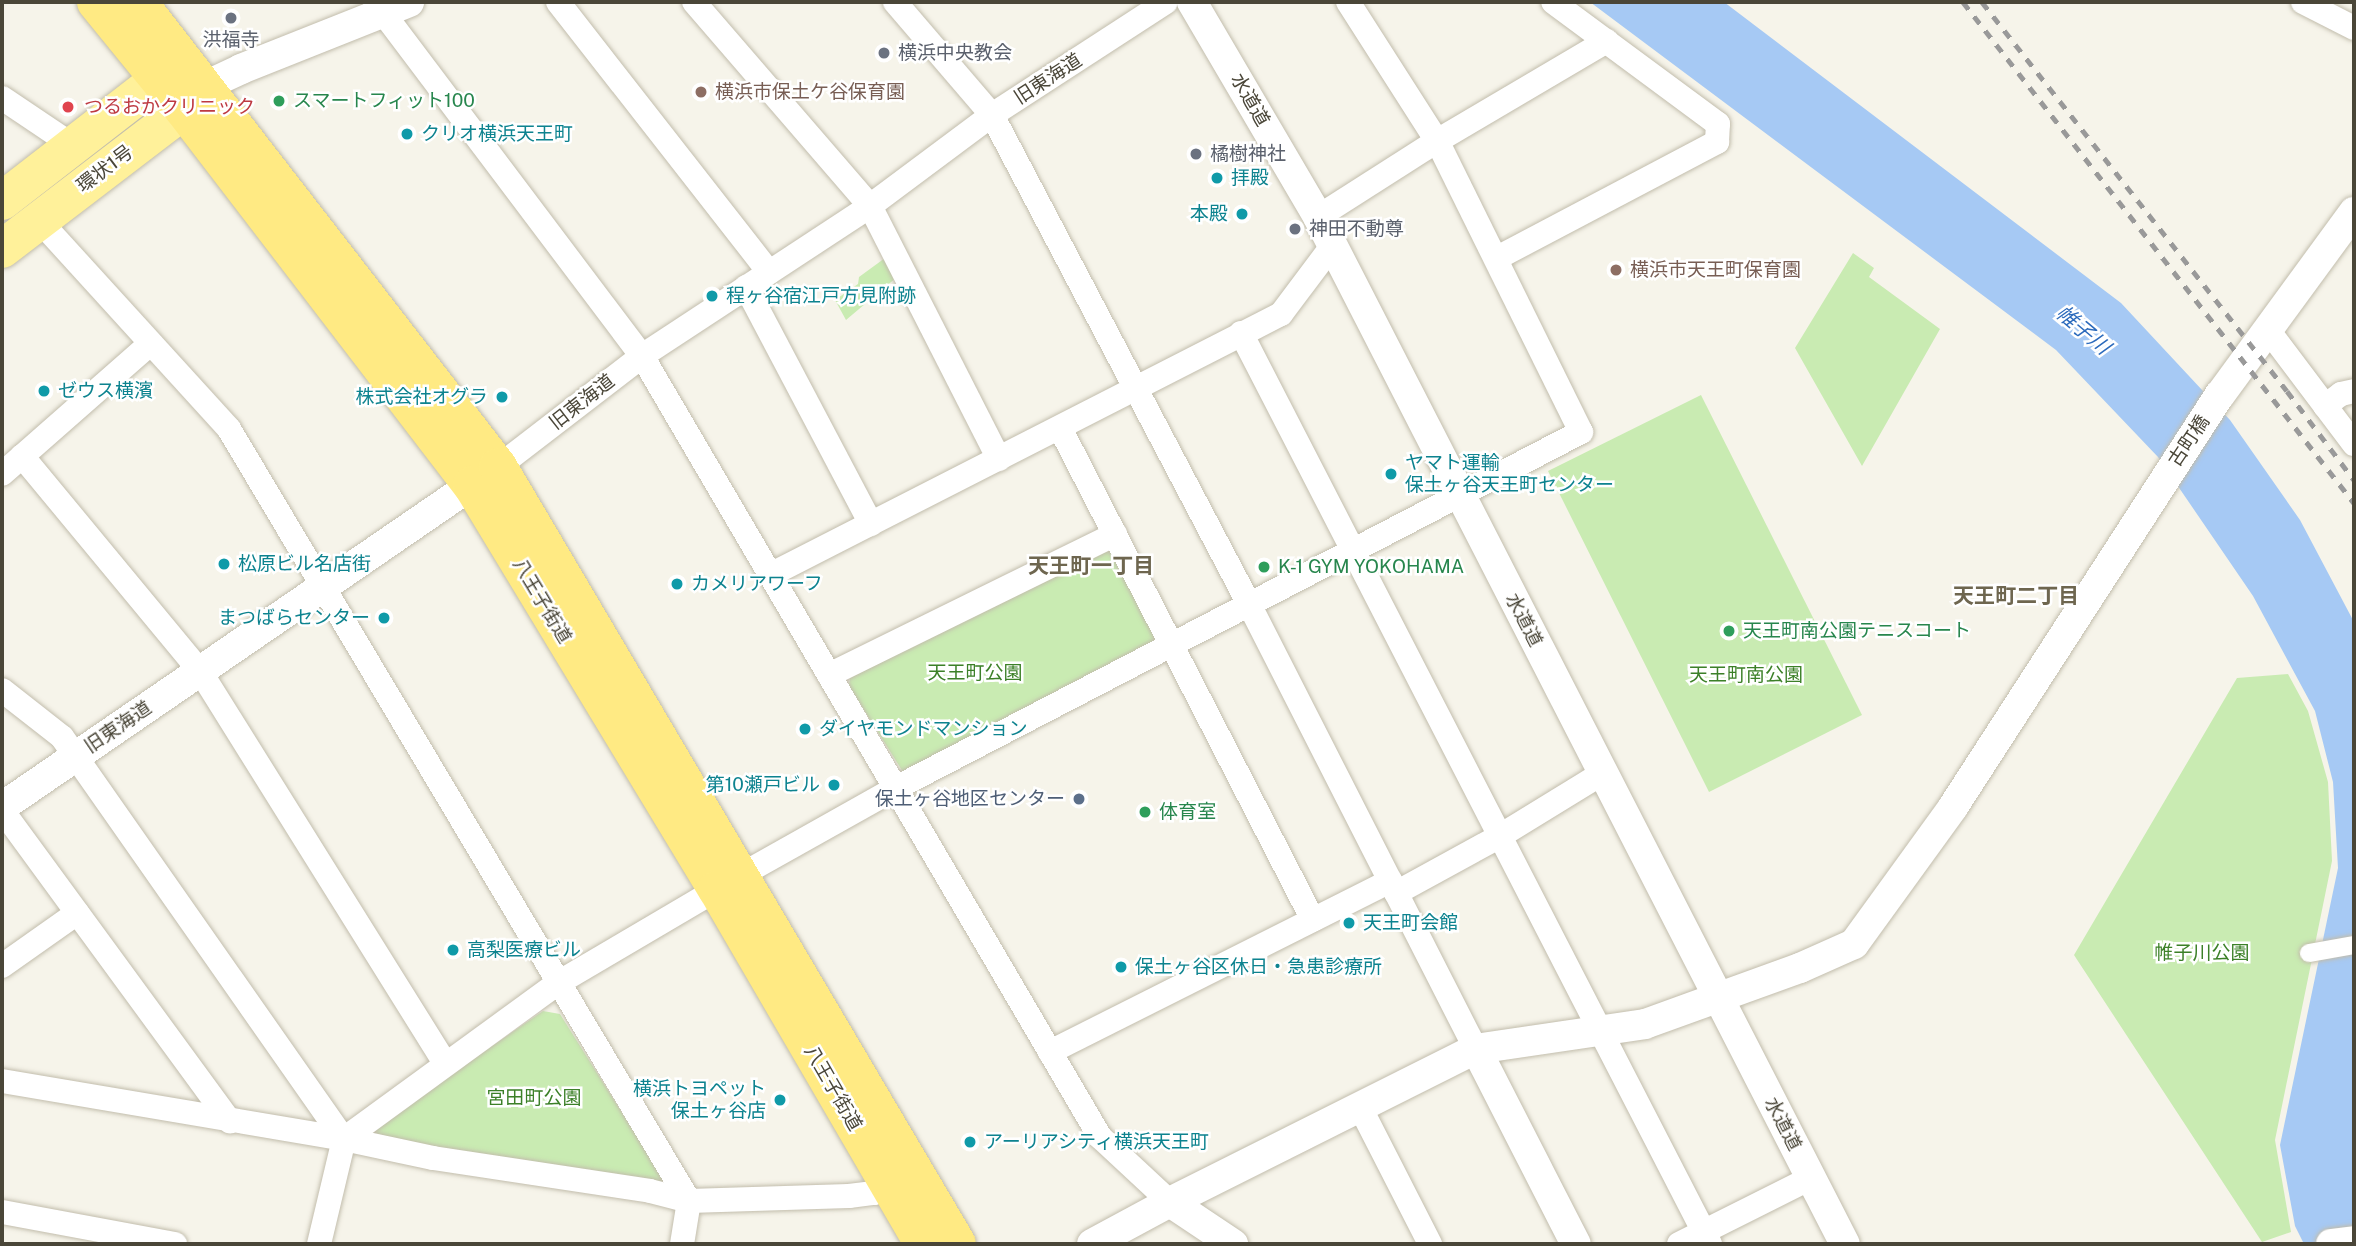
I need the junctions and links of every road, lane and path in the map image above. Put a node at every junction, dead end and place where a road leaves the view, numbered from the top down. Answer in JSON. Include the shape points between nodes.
{"nodes":[{"id":1,"x":96,"y":2,"type":"edge"},
{"id":2,"x":138,"y":2,"type":"edge"},
{"id":3,"x":558,"y":2,"type":"edge"},
{"id":4,"x":694,"y":2,"type":"edge"},
{"id":5,"x":895,"y":2,"type":"edge"},
{"id":6,"x":1166,"y":2,"type":"edge"},
{"id":7,"x":1192,"y":2,"type":"edge"},
{"id":8,"x":1348,"y":2,"type":"edge"},
{"id":9,"x":1553,"y":2,"type":"edge"},
{"id":10,"x":2303,"y":2,"type":"edge"},
{"id":11,"x":389,"y":5,"type":"edge"},
{"id":12,"x":2354,"y":28,"type":"edge"},
{"id":13,"x":1606,"y":41,"type":"junction"},
{"id":14,"x":158,"y":80,"type":"junction"},
{"id":15,"x":2,"y":98,"type":"edge"},
{"id":16,"x":195,"y":98,"type":"junction"},
{"id":17,"x":992,"y":115,"type":"junction"},
{"id":18,"x":1437,"y":141,"type":"junction"},
{"id":19,"x":72,"y":145,"type":"junction"},
{"id":20,"x":2,"y":201,"type":"edge"},
{"id":21,"x":870,"y":206,"type":"junction"},
{"id":22,"x":2354,"y":212,"type":"edge"},
{"id":23,"x":1318,"y":217,"type":"junction"},
{"id":24,"x":38,"y":219,"type":"junction"},
{"id":25,"x":1332,"y":246,"type":"junction"},
{"id":26,"x":2,"y":249,"type":"edge"},
{"id":27,"x":1497,"y":258,"type":"junction"},
{"id":28,"x":769,"y":272,"type":"junction"},
{"id":29,"x":746,"y":287,"type":"junction"},
{"id":30,"x":2268,"y":330,"type":"junction"},
{"id":31,"x":1241,"y":333,"type":"junction"},
{"id":32,"x":151,"y":343,"type":"junction"},
{"id":33,"x":642,"y":356,"type":"junction"},
{"id":34,"x":1136,"y":389,"type":"junction"},
{"id":35,"x":2354,"y":391,"type":"edge"},
{"id":36,"x":2325,"y":406,"type":"junction"},
{"id":37,"x":1060,"y":428,"type":"junction"},
{"id":38,"x":2354,"y":444,"type":"edge"},
{"id":39,"x":22,"y":456,"type":"junction"},
{"id":40,"x":999,"y":458,"type":"junction"},
{"id":41,"x":2,"y":474,"type":"edge"},
{"id":42,"x":485,"y":476,"type":"junction"},
{"id":43,"x":1460,"y":494,"type":"junction"},
{"id":44,"x":872,"y":524,"type":"junction"},
{"id":45,"x":1115,"y":534,"type":"junction"},
{"id":46,"x":1352,"y":550,"type":"junction"},
{"id":47,"x":771,"y":575,"type":"junction"},
{"id":48,"x":324,"y":587,"type":"junction"},
{"id":49,"x":1249,"y":604,"type":"junction"},
{"id":50,"x":1171,"y":644,"type":"junction"},
{"id":51,"x":200,"y":671,"type":"junction"},
{"id":52,"x":829,"y":675,"type":"junction"},
{"id":53,"x":2,"y":690,"type":"edge"},
{"id":54,"x":74,"y":756,"type":"junction"},
{"id":55,"x":1601,"y":774,"type":"junction"},
{"id":56,"x":895,"y":788,"type":"junction"},
{"id":57,"x":2,"y":808,"type":"edge"},
{"id":58,"x":1500,"y":836,"type":"junction"},
{"id":59,"x":729,"y":882,"type":"junction"},
{"id":60,"x":1393,"y":887,"type":"junction"},
{"id":61,"x":77,"y":913,"type":"junction"},
{"id":62,"x":1313,"y":920,"type":"junction"},
{"id":63,"x":2354,"y":945,"type":"edge"},
{"id":64,"x":2309,"y":953,"type":"dead end"},
{"id":65,"x":2,"y":966,"type":"edge"},
{"id":66,"x":558,"y":983,"type":"junction"},
{"id":67,"x":1719,"y":998,"type":"junction"},
{"id":68,"x":1602,"y":1031,"type":"junction"},
{"id":69,"x":1476,"y":1049,"type":"junction"},
{"id":70,"x":1050,"y":1052,"type":"junction"},
{"id":71,"x":445,"y":1063,"type":"junction"},
{"id":72,"x":2,"y":1082,"type":"edge"},
{"id":73,"x":1360,"y":1107,"type":"junction"},
{"id":74,"x":230,"y":1122,"type":"junction"},
{"id":75,"x":344,"y":1139,"type":"junction"},
{"id":76,"x":1811,"y":1178,"type":"junction"},
{"id":77,"x":891,"y":1186,"type":"junction"},
{"id":78,"x":689,"y":1201,"type":"junction"},
{"id":79,"x":1170,"y":1202,"type":"junction"},
{"id":80,"x":2,"y":1212,"type":"edge"},
{"id":81,"x":1707,"y":1238,"type":"edge"},
{"id":82,"x":2354,"y":1241,"type":"edge"},
{"id":83,"x":176,"y":1244,"type":"edge"},
{"id":84,"x":318,"y":1244,"type":"edge"},
{"id":85,"x":682,"y":1244,"type":"edge"},
{"id":86,"x":924,"y":1244,"type":"edge"},
{"id":87,"x":957,"y":1244,"type":"edge"},
{"id":88,"x":1092,"y":1244,"type":"edge"},
{"id":89,"x":1233,"y":1244,"type":"edge"},
{"id":90,"x":1430,"y":1244,"type":"edge"},
{"id":91,"x":1576,"y":1244,"type":"edge"},
{"id":92,"x":1679,"y":1244,"type":"edge"},
{"id":93,"x":1845,"y":1244,"type":"edge"},
{"id":94,"x":2331,"y":1244,"type":"edge"}],
"edges":[{"from":1,"to":14,"type":"highway"},
{"from":2,"to":16,"type":"highway","name":"八王子街道"},
{"from":3,"to":28,"type":"street"},
{"from":4,"to":21,"type":"street"},
{"from":5,"to":17,"type":"street"},
{"from":6,"to":17,"type":"street","name":"旧東海道"},
{"from":7,"to":23,"type":"street","name":"水道道"},
{"from":8,"to":18,"type":"street"},
{"from":9,"to":13,"type":"street"},
{"from":10,"to":12,"type":"street"},
{"from":11,"to":16,"type":"street","name":"環状1号"},
{"from":11,"to":33,"type":"street"},
{"from":13,"to":18,"type":"street"},
{"from":13,"to":27,"type":"street","via":[[1717,124],[1717,142]]},
{"from":14,"to":16,"type":"main road","name":"環状1号"},
{"from":14,"to":19,"type":"main road","name":"環状1号"},
{"from":15,"to":19,"type":"street"},
{"from":16,"to":24,"type":"main road","name":"環状1号"},
{"from":16,"to":42,"type":"highway","name":"八王子街道"},
{"from":17,"to":21,"type":"street","name":"旧東海道"},
{"from":17,"to":34,"type":"street"},
{"from":18,"to":23,"type":"street"},
{"from":18,"to":27,"type":"street"},
{"from":19,"to":20,"type":"main road","name":"環状1号"},
{"from":21,"to":28,"type":"street","name":"旧東海道"},
{"from":21,"to":40,"type":"street"},
{"from":22,"to":30,"type":"street","name":"古町橋"},
{"from":23,"to":25,"type":"street","name":"水道道"},
{"from":24,"to":26,"type":"main road","name":"環状1号"},
{"from":24,"to":32,"type":"street"},
{"from":25,"to":31,"type":"street","via":[[1282,314]]},
{"from":25,"to":43,"type":"street","name":"水道道"},
{"from":27,"to":43,"type":"street","via":[[1581,432]]},
{"from":28,"to":29,"type":"street","name":"旧東海道"},
{"from":29,"to":33,"type":"street","name":"旧東海道"},
{"from":29,"to":44,"type":"street"},
{"from":30,"to":36,"type":"street"},
{"from":30,"to":67,"type":"street","name":"古町橋","via":[[2158,486],[1953,807],[1854,944]]},
{"from":31,"to":34,"type":"street"},
{"from":31,"to":46,"type":"street"},
{"from":32,"to":39,"type":"street"},
{"from":32,"to":48,"type":"street","via":[[229,429]]},
{"from":33,"to":42,"type":"street","name":"旧東海道"},
{"from":33,"to":47,"type":"street"},
{"from":34,"to":37,"type":"street"},
{"from":34,"to":49,"type":"street"},
{"from":35,"to":36,"type":"street"},
{"from":36,"to":38,"type":"street"},
{"from":37,"to":40,"type":"street"},
{"from":37,"to":45,"type":"street"},
{"from":39,"to":41,"type":"street"},
{"from":39,"to":51,"type":"street"},
{"from":40,"to":44,"type":"street"},
{"from":42,"to":48,"type":"street","name":"旧東海道"},
{"from":42,"to":59,"type":"highway","name":"八王子街道"},
{"from":43,"to":46,"type":"street"},
{"from":43,"to":55,"type":"street","name":"水道道"},
{"from":44,"to":47,"type":"street"},
{"from":45,"to":50,"type":"street"},
{"from":45,"to":52,"type":"street"},
{"from":46,"to":49,"type":"street"},
{"from":46,"to":58,"type":"street"},
{"from":47,"to":52,"type":"street"},
{"from":48,"to":51,"type":"street","name":"旧東海道"},
{"from":48,"to":66,"type":"street"},
{"from":49,"to":50,"type":"street"},
{"from":49,"to":60,"type":"street"},
{"from":50,"to":56,"type":"street"},
{"from":50,"to":62,"type":"street"},
{"from":51,"to":54,"type":"street","name":"旧東海道"},
{"from":51,"to":71,"type":"street"},
{"from":52,"to":56,"type":"street"},
{"from":53,"to":54,"type":"street","via":[[62,737]]},
{"from":54,"to":57,"type":"street","name":"旧東海道"},
{"from":54,"to":75,"type":"street"},
{"from":55,"to":58,"type":"street"},
{"from":55,"to":67,"type":"street","name":"水道道"},
{"from":56,"to":59,"type":"street"},
{"from":56,"to":70,"type":"street"},
{"from":57,"to":61,"type":"street"},
{"from":58,"to":60,"type":"street"},
{"from":58,"to":68,"type":"street"},
{"from":59,"to":66,"type":"street"},
{"from":59,"to":77,"type":"highway","name":"八王子街道"},
{"from":59,"to":87,"type":"highway","name":"八王子街道"},
{"from":60,"to":62,"type":"street"},
{"from":60,"to":69,"type":"street"},
{"from":61,"to":65,"type":"street"},
{"from":61,"to":74,"type":"street"},
{"from":62,"to":70,"type":"street"},
{"from":63,"to":64,"type":"street"},
{"from":66,"to":71,"type":"street"},
{"from":66,"to":78,"type":"street"},
{"from":67,"to":68,"type":"street","name":"古町橋","via":[[1645,1024]]},
{"from":67,"to":76,"type":"street","name":"水道道"},
{"from":68,"to":69,"type":"street","name":"古町橋"},
{"from":68,"to":81,"type":"street"},
{"from":69,"to":73,"type":"street","name":"古町橋"},
{"from":69,"to":91,"type":"street"},
{"from":70,"to":79,"type":"street","via":[[1100,1138]]},
{"from":71,"to":75,"type":"street"},
{"from":72,"to":74,"type":"street"},
{"from":73,"to":79,"type":"street","name":"古町橋"},
{"from":73,"to":90,"type":"street"},
{"from":74,"to":75,"type":"street"},
{"from":75,"to":78,"type":"street"},
{"from":75,"to":84,"type":"street"},
{"from":76,"to":81,"type":"street"},
{"from":76,"to":93,"type":"street","name":"水道道"},
{"from":77,"to":78,"type":"street","via":[[849,1196]]},
{"from":77,"to":86,"type":"highway","name":"八王子街道"},
{"from":78,"to":85,"type":"street"},
{"from":79,"to":88,"type":"street","name":"古町橋"},
{"from":79,"to":89,"type":"street"},
{"from":80,"to":83,"type":"street"},
{"from":81,"to":92,"type":"street"},
{"from":82,"to":94,"type":"street"}]}
